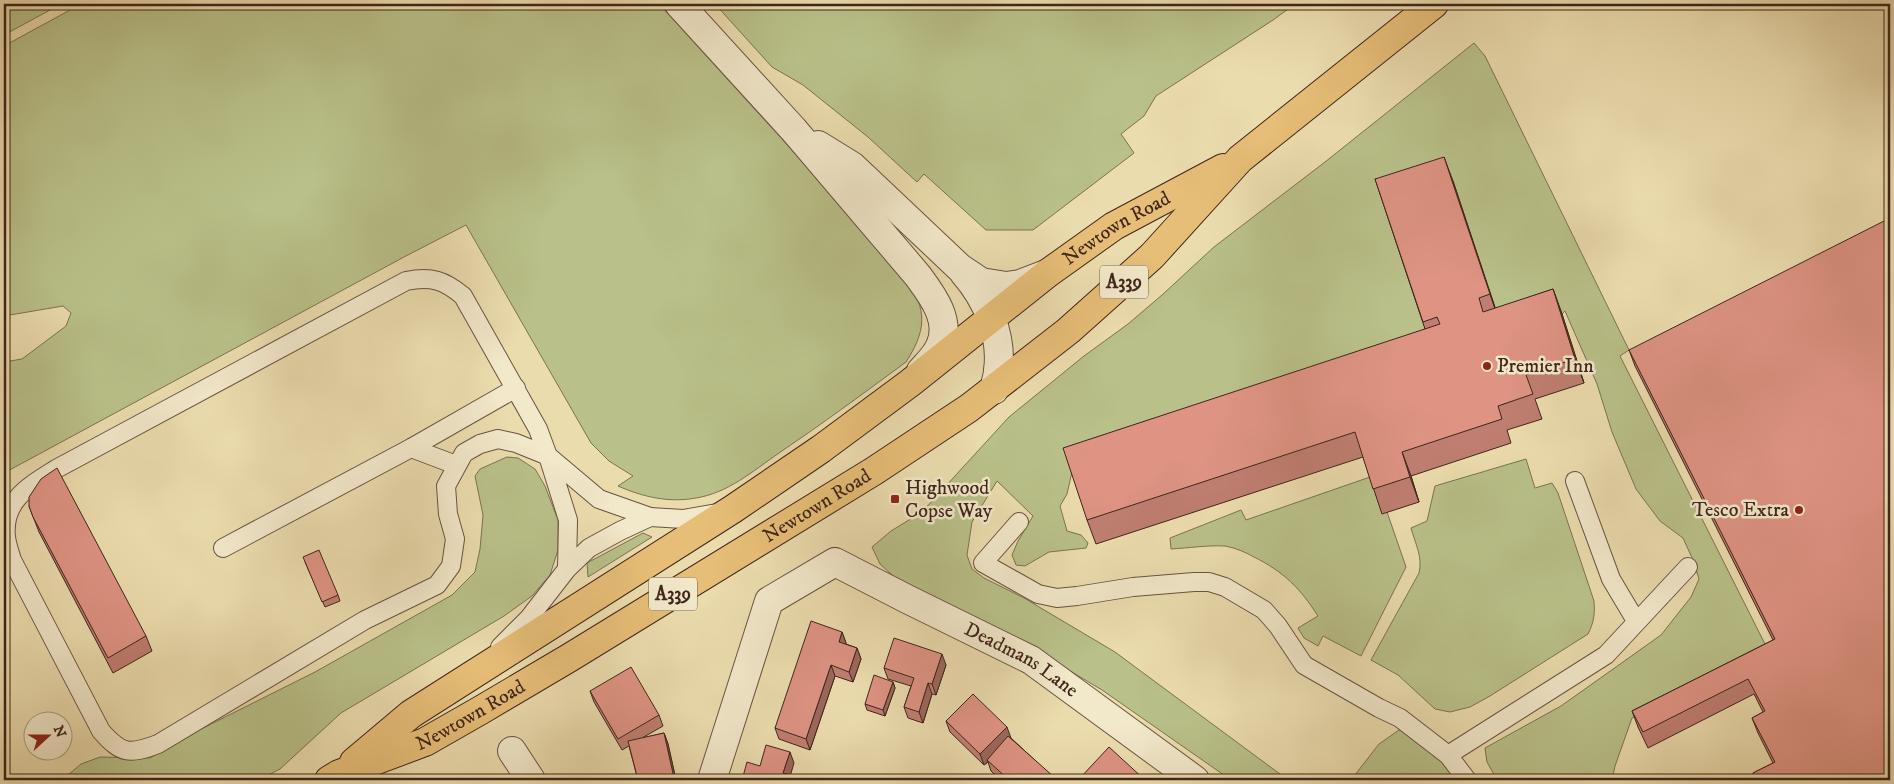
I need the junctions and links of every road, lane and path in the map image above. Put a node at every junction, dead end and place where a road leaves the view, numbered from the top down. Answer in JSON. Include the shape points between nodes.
{"nodes":[{"id":1,"x":679,"y":4,"type":"edge"},
{"id":2,"x":1434,"y":4,"type":"edge"},
{"id":3,"x":793,"y":129,"type":"junction"},
{"id":4,"x":1240,"y":159,"type":"junction"},
{"id":5,"x":960,"y":268,"type":"junction"},
{"id":6,"x":1048,"y":273,"type":"junction"},
{"id":7,"x":991,"y":317,"type":"junction"},
{"id":8,"x":910,"y":383,"type":"junction"},
{"id":9,"x":516,"y":388,"type":"junction"},
{"id":10,"x":994,"y":390,"type":"junction"},
{"id":11,"x":411,"y":448,"type":"junction"},
{"id":12,"x":548,"y":456,"type":"junction"},
{"id":13,"x":456,"y":466,"type":"junction"},
{"id":14,"x":1575,"y":481,"type":"dead end"},
{"id":15,"x":733,"y":509,"type":"junction"},
{"id":16,"x":650,"y":517,"type":"junction"},
{"id":17,"x":1019,"y":522,"type":"dead end"},
{"id":18,"x":224,"y":548,"type":"dead end"},
{"id":19,"x":1688,"y":567,"type":"dead end"},
{"id":20,"x":567,"y":569,"type":"junction"},
{"id":21,"x":1636,"y":621,"type":"junction"},
{"id":22,"x":474,"y":674,"type":"junction"},
{"id":23,"x":512,"y":751,"type":"dead end"},
{"id":24,"x":1448,"y":755,"type":"junction"},
{"id":25,"x":334,"y":777,"type":"edge"},
{"id":26,"x":531,"y":780,"type":"edge"},
{"id":27,"x":712,"y":780,"type":"edge"},
{"id":28,"x":1195,"y":780,"type":"edge"},
{"id":29,"x":1467,"y":780,"type":"edge"}],
"edges":[{"from":1,"to":3,"type":"street"},
{"from":2,"to":4,"type":"highway","name":"Newtown Road","number":"A339"},
{"from":3,"to":5,"type":"street","via":[[852,166]]},
{"from":3,"to":8,"type":"street","via":[[934,298],[943,328],[941,345]]},
{"from":4,"to":6,"type":"highway","name":"Newtown Road","number":"A339","via":[[1114,226]]},
{"from":4,"to":10,"type":"highway","name":"Newtown Road","number":"A339","via":[[1152,256],[1068,332]]},
{"from":5,"to":6,"type":"street","via":[[981,282],[1006,286]]},
{"from":5,"to":7,"type":"street","via":[[977,287]]},
{"from":6,"to":7,"type":"highway","name":"Newtown Road","number":"A339"},
{"from":7,"to":8,"type":"highway","name":"Newtown Road","number":"A339"},
{"from":7,"to":10,"type":"street","via":[[999,370]]},
{"from":8,"to":15,"type":"highway","name":"Newtown Road","number":"A339"},
{"from":9,"to":11,"type":"lane"},
{"from":9,"to":12,"type":"lane"},
{"from":9,"to":13,"type":"lane","via":[[463,296],[448,284],[432,279],[406,281],[24,489],[12,504],[6,537],[12,560],[101,731],[114,746],[140,750],[158,744],[365,620],[437,585],[451,566],[455,539],[448,514],[446,486]]},
{"from":10,"to":25,"type":"highway","name":"Newtown Road","number":"A339","via":[[874,471],[561,663],[425,742]]},
{"from":11,"to":13,"type":"lane"},
{"from":11,"to":18,"type":"lane"},
{"from":12,"to":13,"type":"lane","via":[[498,439],[464,453]]},
{"from":12,"to":16,"type":"lane","via":[[599,499]]},
{"from":12,"to":20,"type":"lane","via":[[568,520]]},
{"from":14,"to":21,"type":"lane","via":[[1611,579]]},
{"from":15,"to":16,"type":"lane","via":[[683,519]]},
{"from":15,"to":22,"type":"highway","name":"Newtown Road","number":"A339"},
{"from":16,"to":20,"type":"lane","via":[[589,548]]},
{"from":17,"to":24,"type":"lane","via":[[983,563],[1038,594],[1056,598],[1194,582],[1209,582],[1226,588],[1264,610],[1304,665],[1400,718]]},
{"from":19,"to":21,"type":"lane"},
{"from":20,"to":22,"type":"lane","via":[[529,618]]},
{"from":21,"to":24,"type":"lane","via":[[1606,655]]},
{"from":22,"to":25,"type":"highway","name":"Newtown Road","number":"A339","via":[[411,714]]},
{"from":23,"to":26,"type":"street"},
{"from":24,"to":29,"type":"lane"},
{"from":27,"to":28,"type":"street","name":"Deadmans Lane","via":[[769,601],[845,557],[907,599],[1031,660]]}]}
